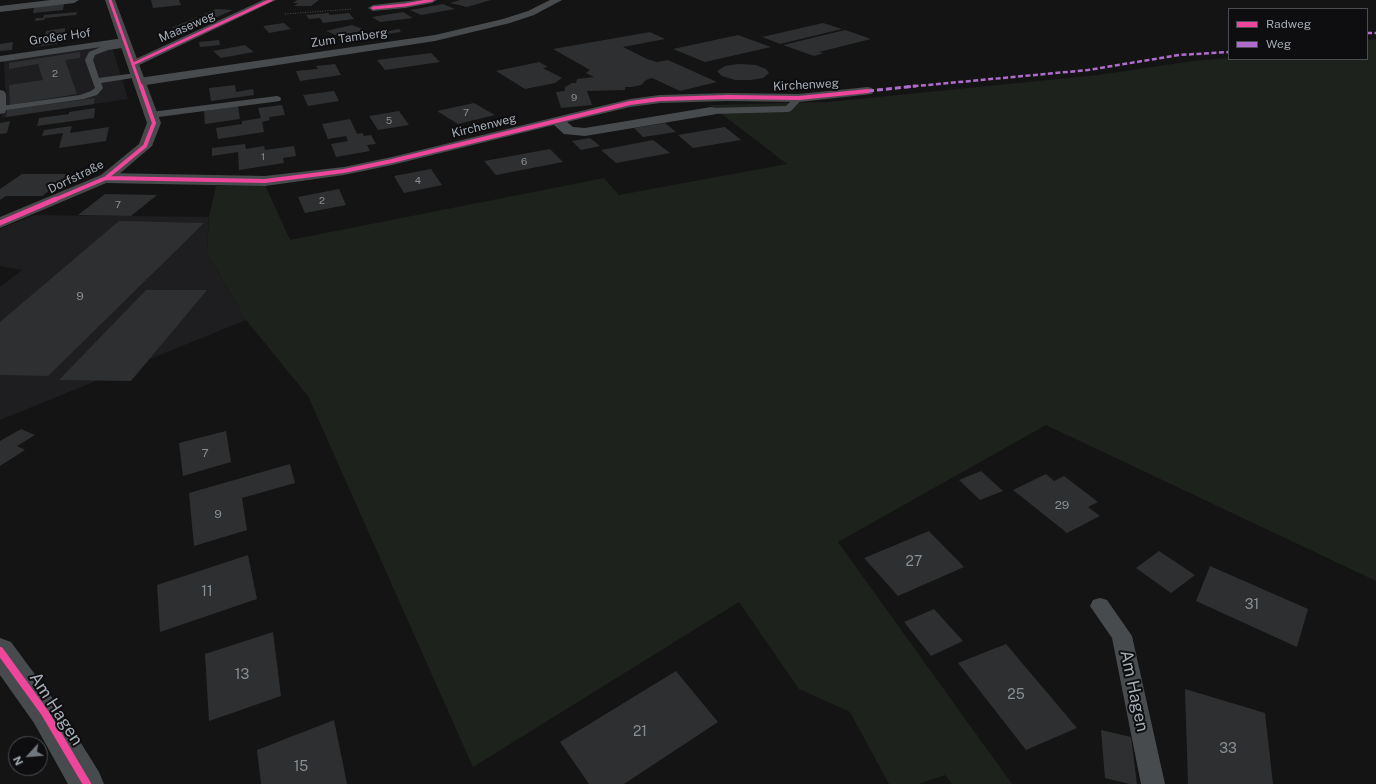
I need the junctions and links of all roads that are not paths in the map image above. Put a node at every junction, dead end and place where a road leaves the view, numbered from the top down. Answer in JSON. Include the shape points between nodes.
{"nodes":[{"id":1,"x":74,"y":0,"type":"edge"},
{"id":2,"x":110,"y":0,"type":"edge"},
{"id":3,"x":271,"y":0,"type":"edge"},
{"id":4,"x":432,"y":0,"type":"edge"},
{"id":5,"x":557,"y":0,"type":"edge"},
{"id":6,"x":373,"y":8,"type":"road end"},
{"id":7,"x":0,"y":9,"type":"edge"},
{"id":8,"x":125,"y":43,"type":"junction"},
{"id":9,"x":0,"y":59,"type":"edge"},
{"id":10,"x":136,"y":74,"type":"junction"},
{"id":11,"x":96,"y":81,"type":"junction"},
{"id":12,"x":868,"y":91,"type":"dead end"},
{"id":13,"x":0,"y":94,"type":"edge"},
{"id":14,"x":798,"y":98,"type":"junction"},
{"id":15,"x":277,"y":99,"type":"dead end"},
{"id":16,"x":1,"y":110,"type":"edge"},
{"id":17,"x":711,"y":111,"type":"joint"},
{"id":18,"x":151,"y":116,"type":"junction"},
{"id":19,"x":557,"y":120,"type":"junction"},
{"id":20,"x":106,"y":178,"type":"junction"},
{"id":21,"x":0,"y":223,"type":"edge"},
{"id":22,"x":1100,"y":606,"type":"dead end"},
{"id":23,"x":0,"y":651,"type":"edge"},
{"id":24,"x":87,"y":784,"type":"edge"},
{"id":25,"x":1153,"y":784,"type":"edge"}],
"edges":[{"from":1,"to":7,"type":"street"},
{"from":2,"to":8,"type":"street","name":"Dorfstraße"},
{"from":3,"to":10,"type":"street","name":"Maaseweg"},
{"from":4,"to":6,"type":"street"},
{"from":5,"to":10,"type":"street","name":"Zum Tamberg","via":[[531,13],[506,21],[435,38]]},
{"from":8,"to":9,"type":"street","name":"Großer Hof"},
{"from":8,"to":10,"type":"street","name":"Dorfstraße"},
{"from":8,"to":11,"type":"lane","via":[[92,54],[89,60]]},
{"from":10,"to":11,"type":"lane"},
{"from":10,"to":18,"type":"street","name":"Dorfstraße"},
{"from":11,"to":16,"type":"lane","via":[[99,88],[94,93],[81,97]]},
{"from":12,"to":14,"type":"street","name":"Kirchenweg"},
{"from":13,"to":16,"type":"street"},
{"from":14,"to":17,"type":"lane","via":[[788,109]]},
{"from":14,"to":19,"type":"street","name":"Kirchenweg","via":[[660,99]]},
{"from":15,"to":18,"type":"lane"},
{"from":17,"to":19,"type":"street","via":[[585,132],[569,132]]},
{"from":18,"to":20,"type":"street","name":"Dorfstraße","via":[[154,123],[145,146]]},
{"from":19,"to":20,"type":"street","name":"Kirchenweg","via":[[344,171],[265,180]]},
{"from":20,"to":21,"type":"street","name":"Dorfstraße"},
{"from":22,"to":25,"type":"lane","name":"Am Hagen","via":[[1122,636]]},
{"from":23,"to":24,"type":"street","name":"Am Hagen","via":[[45,713]]}]}
